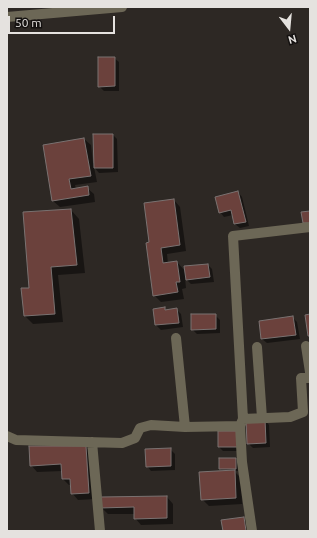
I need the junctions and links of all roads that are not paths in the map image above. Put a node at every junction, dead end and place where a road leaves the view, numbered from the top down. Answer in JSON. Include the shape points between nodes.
{"nodes":[{"id":1,"x":122,"y":7,"type":"edge"},
{"id":2,"x":70,"y":9,"type":"edge"},
{"id":3,"x":7,"y":17,"type":"edge"},
{"id":4,"x":310,"y":227,"type":"edge"},
{"id":5,"x":176,"y":338,"type":"dead end"},
{"id":6,"x":306,"y":346,"type":"dead end"},
{"id":7,"x":257,"y":347,"type":"dead end"},
{"id":8,"x":310,"y":372,"type":"edge"},
{"id":9,"x":310,"y":378,"type":"edge"},
{"id":10,"x":262,"y":418,"type":"junction"},
{"id":11,"x":242,"y":422,"type":"junction"},
{"id":12,"x":185,"y":427,"type":"junction"},
{"id":13,"x":7,"y":436,"type":"edge"},
{"id":14,"x":92,"y":442,"type":"junction"},
{"id":15,"x":100,"y":531,"type":"edge"},
{"id":16,"x":252,"y":531,"type":"edge"}],
"edges":[{"from":1,"to":2,"type":"street"},
{"from":2,"to":3,"type":"street"},
{"from":4,"to":11,"type":"street","via":[[233,236]]},
{"from":5,"to":12,"type":"street"},
{"from":6,"to":8,"type":"street"},
{"from":7,"to":10,"type":"street"},
{"from":9,"to":10,"type":"street","via":[[301,378],[303,412],[290,417]]},
{"from":10,"to":11,"type":"street"},
{"from":11,"to":12,"type":"street"},
{"from":11,"to":16,"type":"street","via":[[242,462]]},
{"from":12,"to":14,"type":"street","via":[[151,425],[140,428],[135,438],[122,443]]},
{"from":13,"to":14,"type":"street","via":[[16,440]]},
{"from":14,"to":15,"type":"street"}]}
